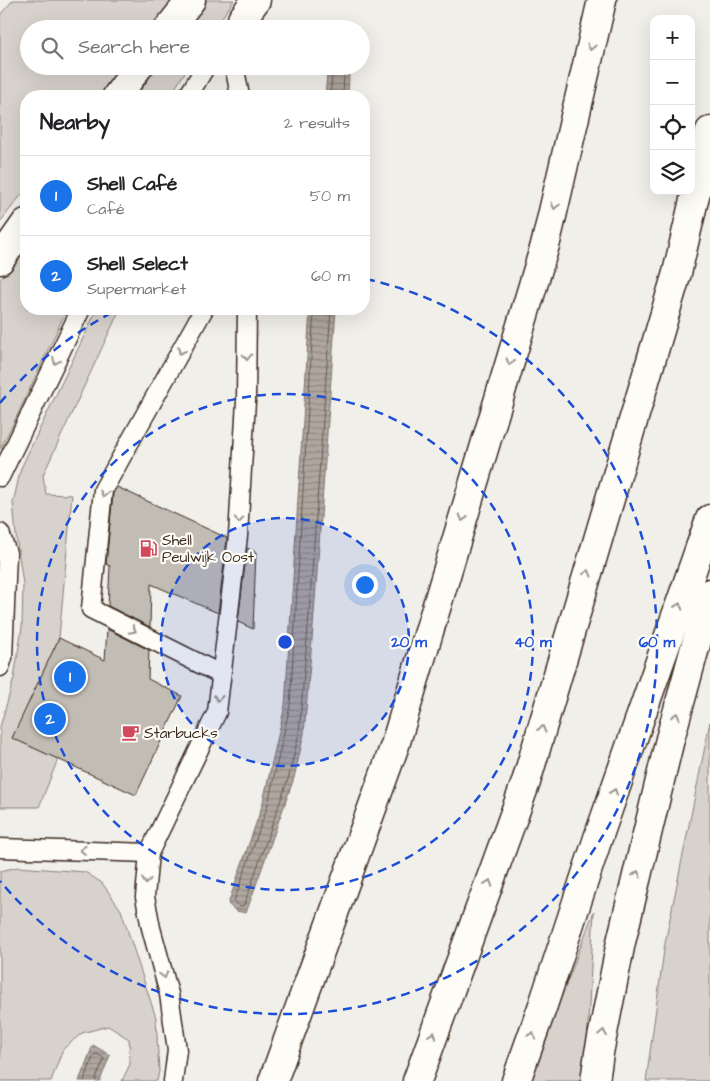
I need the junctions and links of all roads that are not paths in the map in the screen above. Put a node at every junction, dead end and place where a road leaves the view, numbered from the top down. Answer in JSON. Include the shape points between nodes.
{"nodes":[{"id":1,"x":191,"y":0,"type":"edge"},
{"id":2,"x":602,"y":0,"type":"edge"},
{"id":3,"x":175,"y":20,"type":"edge"},
{"id":4,"x":132,"y":75,"type":"edge"},
{"id":5,"x":201,"y":75,"type":"edge"},
{"id":6,"x":236,"y":75,"type":"edge"},
{"id":7,"x":121,"y":90,"type":"edge"},
{"id":8,"x":192,"y":90,"type":"edge"},
{"id":9,"x":239,"y":90,"type":"edge"},
{"id":10,"x":710,"y":132,"type":"edge"},
{"id":11,"x":20,"y":232,"type":"edge"},
{"id":12,"x":0,"y":260,"type":"edge"},
{"id":13,"x":78,"y":315,"type":"edge"},
{"id":14,"x":201,"y":315,"type":"edge"},
{"id":15,"x":247,"y":315,"type":"edge"},
{"id":16,"x":0,"y":477,"type":"edge"},
{"id":17,"x":710,"y":519,"type":"edge"},
{"id":18,"x":0,"y":533,"type":"edge"},
{"id":19,"x":710,"y":593,"type":"edge"},
{"id":20,"x":0,"y":667,"type":"edge"},
{"id":21,"x":220,"y":674,"type":"junction"},
{"id":22,"x":0,"y":848,"type":"edge"},
{"id":23,"x":150,"y":853,"type":"junction"},
{"id":24,"x":173,"y":1081,"type":"edge"},
{"id":25,"x":273,"y":1081,"type":"edge"},
{"id":26,"x":417,"y":1081,"type":"edge"},
{"id":27,"x":516,"y":1081,"type":"edge"},
{"id":28,"x":595,"y":1081,"type":"edge"}],
"edges":[{"from":1,"to":3,"type":"highway"},
{"from":2,"to":25,"type":"highway","one_way":true,"via":[[546,242],[394,745]]},
{"from":4,"to":7,"type":"highway"},
{"from":5,"to":8,"type":"lane"},
{"from":6,"to":9,"type":"lane"},
{"from":26,"to":10,"type":"highway","one_way":true,"via":[[526,782],[677,272]]},
{"from":11,"to":12,"type":"highway"},
{"from":13,"to":16,"type":"lane","one_way":true},
{"from":14,"to":21,"type":"lane","one_way":true,"via":[[103,490],[91,609]]},
{"from":15,"to":21,"type":"lane","one_way":true,"via":[[246,401],[238,536]]},
{"from":27,"to":17,"type":"highway","one_way":true},
{"from":18,"to":20,"type":"lane","via":[[7,553]]},
{"from":28,"to":19,"type":"highway","one_way":true,"via":[[621,942],[670,739]]},
{"from":21,"to":23,"type":"lane","one_way":true,"via":[[216,712]]},
{"from":23,"to":22,"type":"lane","one_way":true},
{"from":23,"to":24,"type":"lane","one_way":true,"via":[[145,896],[169,994],[177,1050]]}]}
